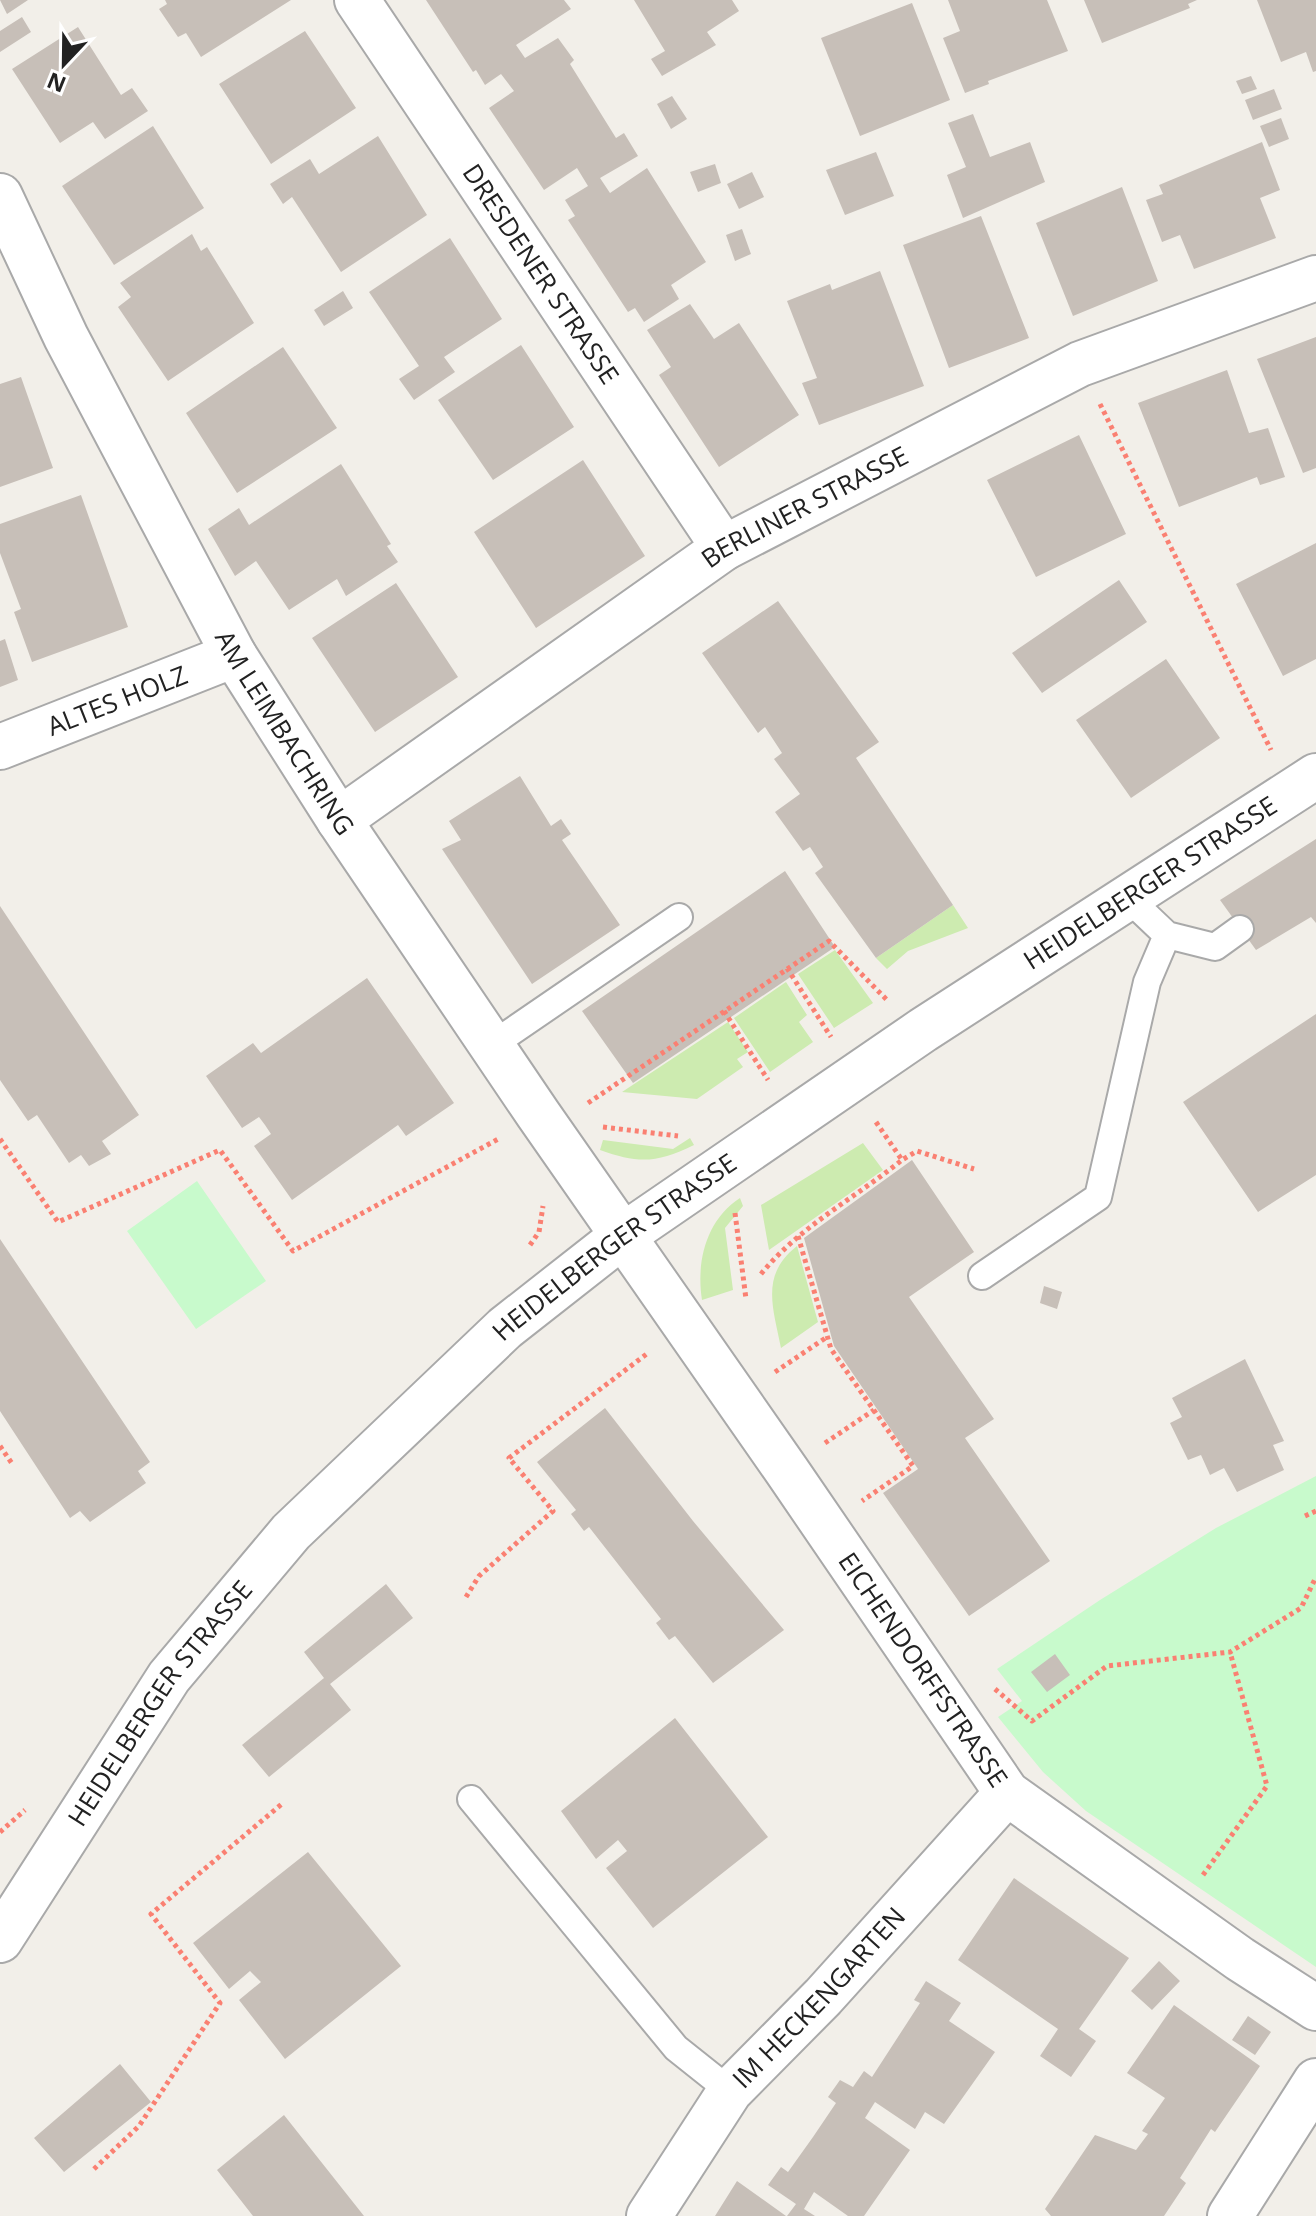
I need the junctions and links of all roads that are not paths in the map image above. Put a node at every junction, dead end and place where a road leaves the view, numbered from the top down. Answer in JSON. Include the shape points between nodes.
{"nodes":[{"id":1,"x":357,"y":0,"type":"edge"},
{"id":2,"x":0,"y":196,"type":"edge"},
{"id":3,"x":1316,"y":278,"type":"edge"},
{"id":4,"x":724,"y":548,"type":"junction"},
{"id":5,"x":234,"y":655,"type":"junction"},
{"id":6,"x":0,"y":747,"type":"edge"},
{"id":7,"x":1304,"y":784,"type":"edge"},
{"id":8,"x":339,"y":820,"type":"junction"},
{"id":9,"x":1127,"y":897,"type":"junction"},
{"id":10,"x":679,"y":917,"type":"dead end"},
{"id":11,"x":1240,"y":929,"type":"dead end"},
{"id":12,"x":1167,"y":935,"type":"junction"},
{"id":13,"x":492,"y":1045,"type":"junction"},
{"id":14,"x":621,"y":1237,"type":"junction"},
{"id":15,"x":982,"y":1276,"type":"dead end"},
{"id":16,"x":1007,"y":1793,"type":"junction"},
{"id":17,"x":471,"y":1799,"type":"dead end"},
{"id":18,"x":48,"y":1866,"type":"junction"},
{"id":19,"x":0,"y":1898,"type":"edge"},
{"id":20,"x":0,"y":1940,"type":"edge"},
{"id":21,"x":1316,"y":2008,"type":"edge"},
{"id":22,"x":1316,"y":2081,"type":"edge"},
{"id":23,"x":730,"y":2091,"type":"junction"},
{"id":24,"x":649,"y":2216,"type":"edge"},
{"id":25,"x":1230,"y":2216,"type":"edge"}],
"edges":[{"from":1,"to":4,"type":"street","name":"DRESDENER STRASSE"},
{"from":2,"to":5,"type":"street","name":"AM LEIMBACHRING","via":[[66,337]]},
{"from":3,"to":4,"type":"street","name":"BERLINER STRASSE","via":[[1080,364]]},
{"from":4,"to":8,"type":"street","name":"BERLINER STRASSE"},
{"from":5,"to":6,"type":"street","name":"ALTES HOLZ"},
{"from":5,"to":8,"type":"street","name":"AM LEIMBACHRING"},
{"from":7,"to":9,"type":"street","name":"HEIDELBERGER STRASSE"},
{"from":8,"to":13,"type":"street","name":"AM LEIMBACHRING"},
{"from":9,"to":12,"type":"lane"},
{"from":9,"to":14,"type":"street","name":"HEIDELBERGER STRASSE"},
{"from":10,"to":13,"type":"lane"},
{"from":11,"to":12,"type":"lane","via":[[1215,947]]},
{"from":12,"to":15,"type":"lane","via":[[1147,982],[1098,1197]]},
{"from":13,"to":14,"type":"street","name":"AM LEIMBACHRING"},
{"from":14,"to":16,"type":"street","name":"EICHENDORFFSTRASSE"},
{"from":14,"to":18,"type":"street","name":"HEIDELBERGER STRASSE","via":[[505,1328],[291,1532],[169,1677]]},
{"from":16,"to":21,"type":"street","name":"EICHENDORFFSTRASSE"},
{"from":16,"to":23,"type":"street","name":"IM HECKENGARTEN","via":[[823,1997]]},
{"from":17,"to":23,"type":"lane","via":[[676,2048]]},
{"from":18,"to":19,"type":"street","name":"HEIDELBERGER STRASSE"},
{"from":18,"to":20,"type":"street","name":"HEIDELBERGER STRASSE"},
{"from":22,"to":25,"type":"street"},
{"from":23,"to":24,"type":"street","name":"IM HECKENGARTEN"}]}
